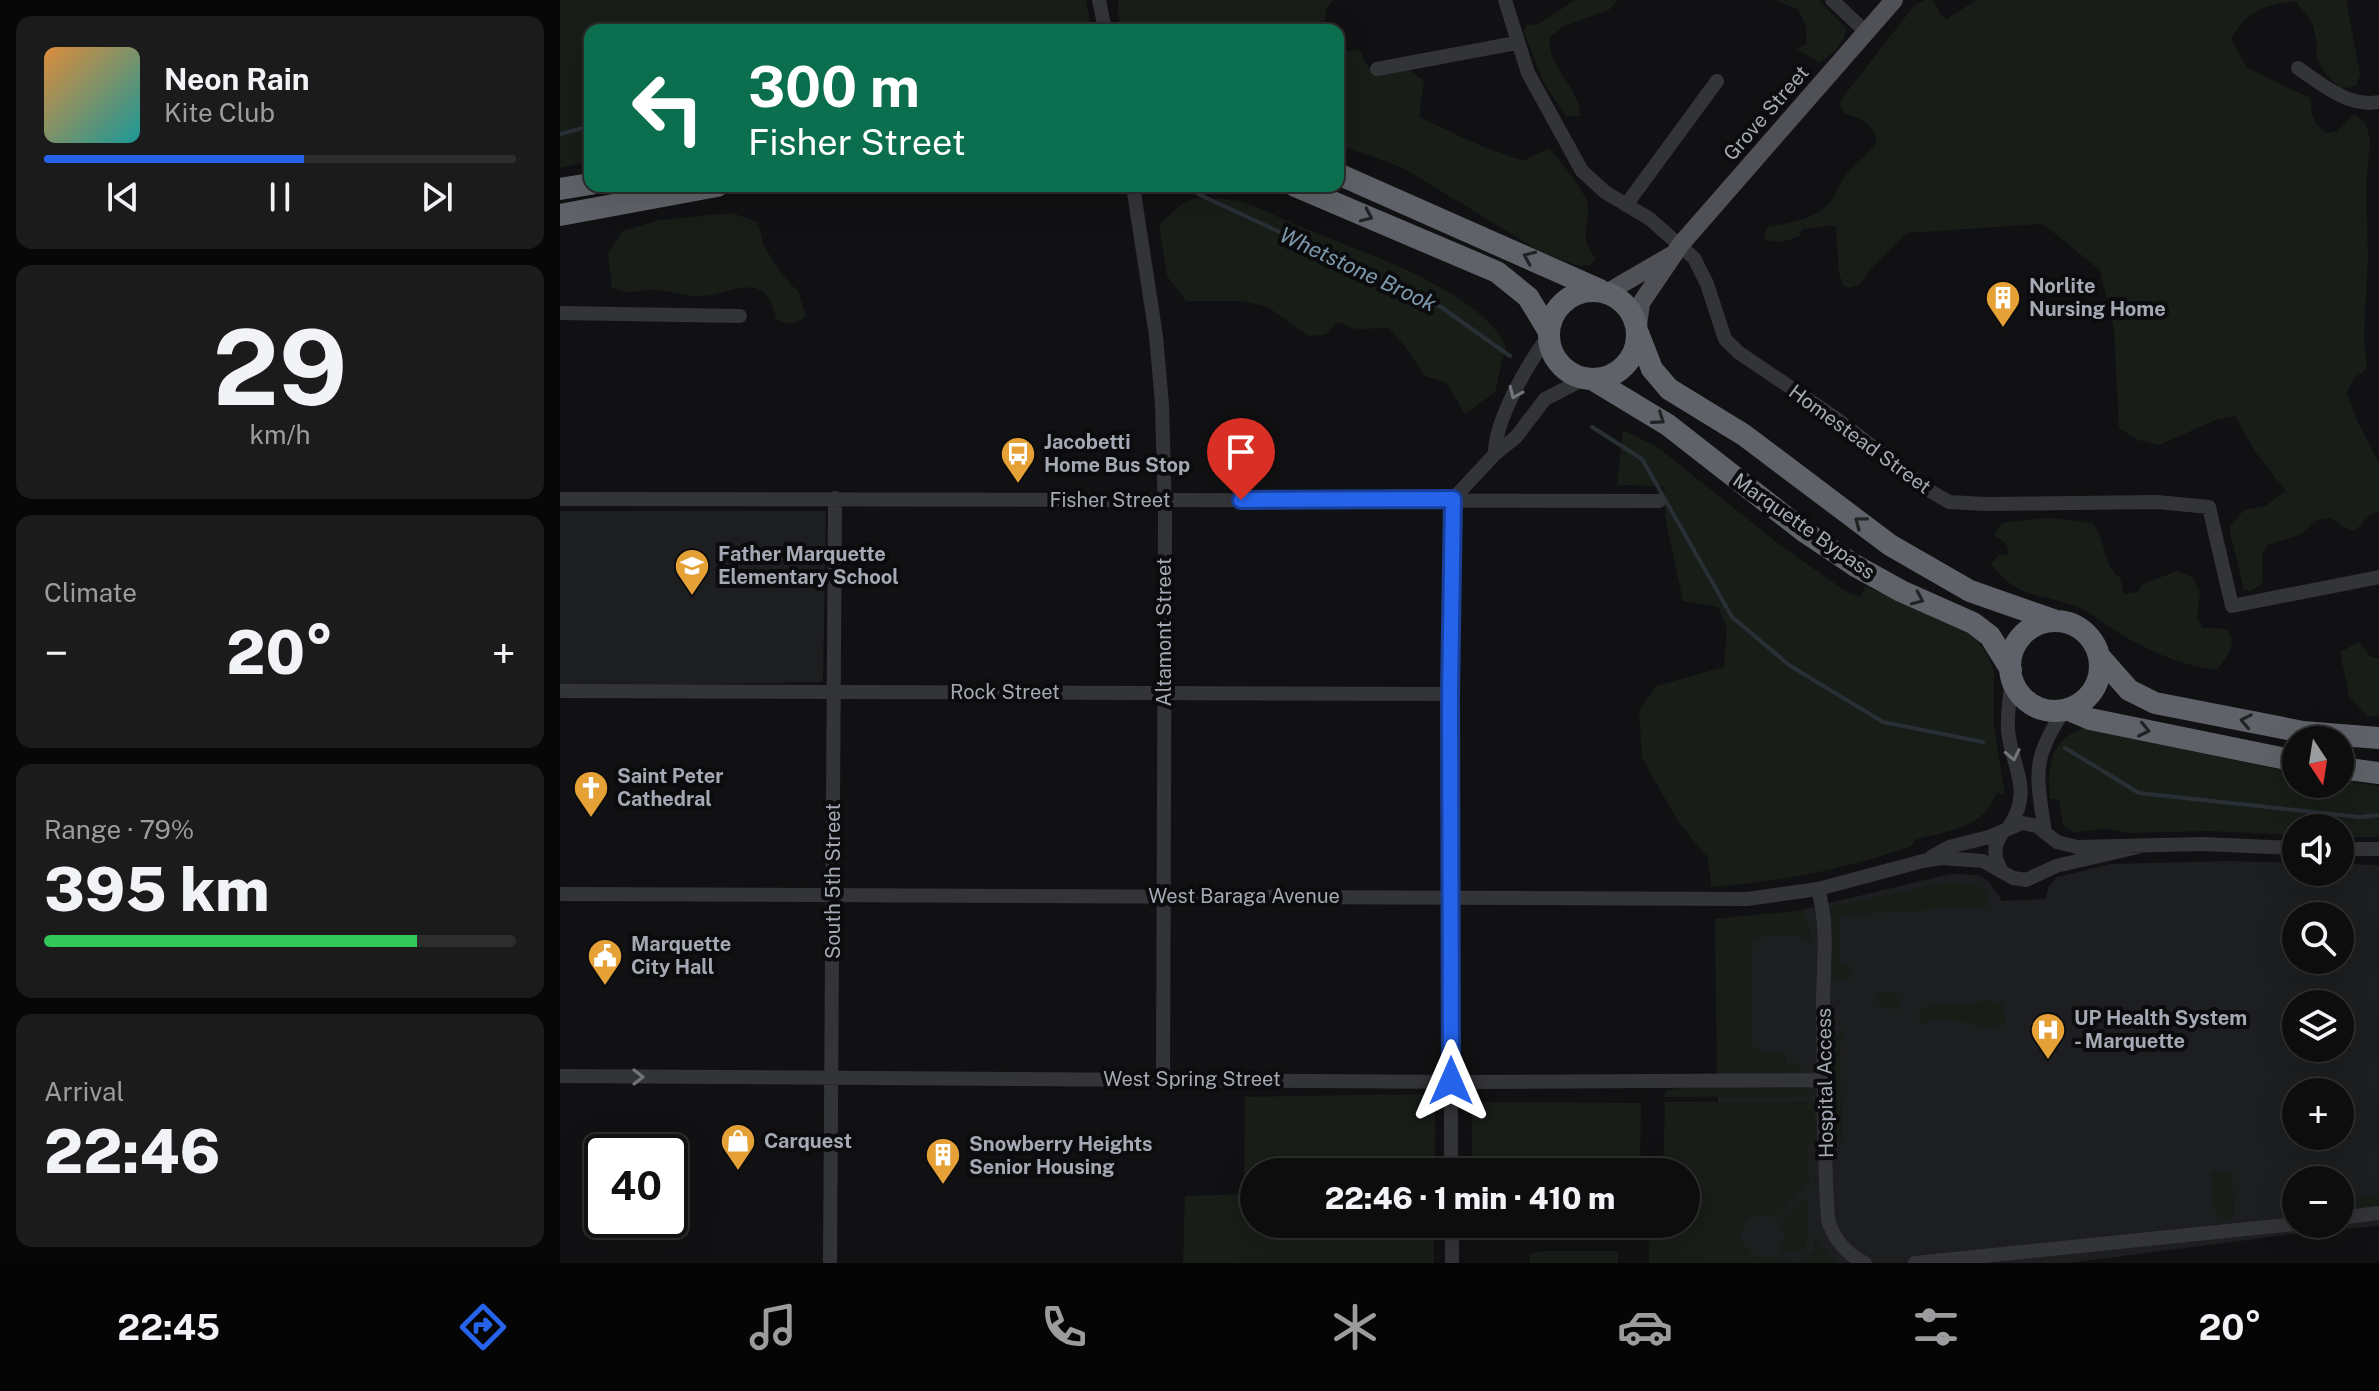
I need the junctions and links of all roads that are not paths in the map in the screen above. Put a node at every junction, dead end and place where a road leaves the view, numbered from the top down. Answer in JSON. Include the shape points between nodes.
{"nodes":[{"id":1,"x":1099,"y":0,"type":"edge"},
{"id":2,"x":1505,"y":0,"type":"edge"},
{"id":3,"x":1832,"y":0,"type":"edge"},
{"id":4,"x":1894,"y":0,"type":"edge"},
{"id":5,"x":1104,"y":24,"type":"edge"},
{"id":6,"x":1866,"y":32,"type":"junction"},
{"id":7,"x":1516,"y":43,"type":"junction"},
{"id":8,"x":2298,"y":68,"type":"dead end"},
{"id":9,"x":1377,"y":69,"type":"dead end"},
{"id":10,"x":1717,"y":81,"type":"dead end"},
{"id":11,"x":2379,"y":102,"type":"edge"},
{"id":12,"x":1344,"y":176,"type":"edge"},
{"id":13,"x":584,"y":185,"type":"edge"},
{"id":14,"x":560,"y":189,"type":"edge"},
{"id":15,"x":685,"y":192,"type":"edge"},
{"id":16,"x":1134,"y":192,"type":"edge"},
{"id":17,"x":1309,"y":192,"type":"edge"},
{"id":18,"x":1626,"y":205,"type":"junction"},
{"id":19,"x":560,"y":215,"type":"edge"},
{"id":20,"x":1677,"y":250,"type":"junction"},
{"id":21,"x":1604,"y":291,"type":"junction"},
{"id":22,"x":560,"y":313,"type":"edge"},
{"id":23,"x":740,"y":316,"type":"dead end"},
{"id":24,"x":1638,"y":330,"type":"junction"},
{"id":25,"x":1548,"y":334,"type":"junction"},
{"id":26,"x":1588,"y":379,"type":"junction"},
{"id":27,"x":1495,"y":454,"type":"junction"},
{"id":28,"x":835,"y":498,"type":"junction"},
{"id":29,"x":560,"y":499,"type":"edge"},
{"id":30,"x":1453,"y":499,"type":"junction"},
{"id":31,"x":1165,"y":501,"type":"junction"},
{"id":32,"x":1659,"y":501,"type":"dead end"},
{"id":33,"x":2379,"y":577,"type":"edge"},
{"id":34,"x":2053,"y":620,"type":"junction"},
{"id":35,"x":2099,"y":656,"type":"junction"},
{"id":36,"x":2012,"y":675,"type":"junction"},
{"id":37,"x":560,"y":691,"type":"edge"},
{"id":38,"x":834,"y":691,"type":"junction"},
{"id":39,"x":1164,"y":692,"type":"junction"},
{"id":40,"x":1450,"y":694,"type":"junction"},
{"id":41,"x":2066,"y":710,"type":"junction"},
{"id":42,"x":2379,"y":738,"type":"edge"},
{"id":43,"x":2282,"y":758,"type":"edge"},
{"id":44,"x":2354,"y":770,"type":"edge"},
{"id":45,"x":2379,"y":773,"type":"edge"},
{"id":46,"x":2006,"y":829,"type":"junction"},
{"id":47,"x":2047,"y":835,"type":"junction"},
{"id":48,"x":2138,"y":847,"type":"junction"},
{"id":49,"x":2282,"y":847,"type":"edge"},
{"id":50,"x":2354,"y":849,"type":"edge"},
{"id":51,"x":2379,"y":849,"type":"edge"},
{"id":52,"x":1923,"y":861,"type":"junction"},
{"id":53,"x":2046,"y":870,"type":"junction"},
{"id":54,"x":2003,"y":872,"type":"junction"},
{"id":55,"x":1818,"y":889,"type":"junction"},
{"id":56,"x":560,"y":894,"type":"edge"},
{"id":57,"x":833,"y":895,"type":"junction"},
{"id":58,"x":1164,"y":896,"type":"junction"},
{"id":59,"x":1450,"y":898,"type":"junction"},
{"id":60,"x":560,"y":1076,"type":"edge"},
{"id":61,"x":831,"y":1078,"type":"junction"},
{"id":62,"x":1163,"y":1079,"type":"junction"},
{"id":63,"x":1824,"y":1080,"type":"junction"},
{"id":64,"x":1451,"y":1081,"type":"junction"},
{"id":65,"x":1451,"y":1158,"type":"edge"},
{"id":66,"x":2379,"y":1213,"type":"edge"},
{"id":67,"x":2354,"y":1216,"type":"edge"},
{"id":68,"x":2282,"y":1226,"type":"edge"},
{"id":69,"x":1452,"y":1238,"type":"edge"},
{"id":70,"x":1945,"y":1262,"type":"edge"},
{"id":71,"x":830,"y":1263,"type":"edge"},
{"id":72,"x":1452,"y":1263,"type":"edge"},
{"id":73,"x":1865,"y":1263,"type":"edge"},
{"id":74,"x":1915,"y":1263,"type":"edge"}],
"edges":[{"from":1,"to":5,"type":"street"},
{"from":2,"to":7,"type":"street","name":"Homestead Street"},
{"from":3,"to":6,"type":"street"},
{"from":4,"to":6,"type":"main road","name":"Grove Street"},
{"from":6,"to":20,"type":"main road","name":"Grove Street"},
{"from":7,"to":9,"type":"street"},
{"from":7,"to":18,"type":"street","name":"Homestead Street","via":[[1582,171]]},
{"from":8,"to":11,"type":"street","via":[[2337,95]]},
{"from":10,"to":18,"type":"street"},
{"from":21,"to":12,"type":"highway","one_way":true},
{"from":13,"to":14,"type":"highway"},
{"from":15,"to":19,"type":"highway"},
{"from":16,"to":31,"type":"street","name":"Altamont Street","via":[[1156,336]]},
{"from":17,"to":25,"type":"highway","one_way":true,"via":[[1497,272],[1528,297]]},
{"from":18,"to":20,"type":"street","name":"Homestead Street","via":[[1650,219]]},
{"from":20,"to":21,"type":"main road","name":"Grove Street"},
{"from":20,"to":24,"type":"main road","name":"Grove Street","via":[[1641,303]]},
{"from":20,"to":33,"type":"street","name":"Homestead Street","via":[[1696,262],[1725,339],[1738,352],[1949,502],[2209,507],[2232,606]]},
{"from":21,"to":24,"type":"highway","via":[[1627,304]]},
{"from":21,"to":25,"type":"highway","via":[[1586,291],[1566,301]]},
{"from":22,"to":23,"type":"street"},
{"from":24,"to":26,"type":"highway","via":[[1633,356],[1625,365]]},
{"from":34,"to":24,"type":"highway","name":"Marquette Bypass","one_way":true,"via":[[1970,591],[1890,545],[1744,435],[1669,389],[1652,369]]},
{"from":25,"to":26,"type":"highway","via":[[1561,366]]},
{"from":25,"to":27,"type":"street","one_way":true,"via":[[1530,359],[1497,430]]},
{"from":26,"to":27,"type":"street","via":[[1545,399],[1516,437]]},
{"from":26,"to":36,"type":"highway","name":"Marquette Bypass","one_way":true,"via":[[1668,425],[1854,565],[1973,623],[1990,636]]},
{"from":27,"to":30,"type":"street"},
{"from":28,"to":29,"type":"street","name":"Fisher Street"},
{"from":28,"to":31,"type":"street","name":"Fisher Street"},
{"from":28,"to":38,"type":"street","name":"South 5th Street"},
{"from":30,"to":31,"type":"street","name":"Fisher Street"},
{"from":30,"to":32,"type":"street","name":"Fisher Street"},
{"from":30,"to":40,"type":"street"},
{"from":31,"to":39,"type":"street","name":"Altamont Street"},
{"from":34,"to":35,"type":"highway","via":[[2082,628]]},
{"from":34,"to":36,"type":"highway","via":[[2024,634],[2015,648]]},
{"from":35,"to":41,"type":"highway","via":[[2093,686],[2080,703]]},
{"from":42,"to":35,"type":"highway","one_way":true,"via":[[2303,732],[2155,703],[2129,690]]},
{"from":36,"to":41,"type":"highway","via":[[2028,703]]},
{"from":36,"to":46,"type":"street","one_way":true,"via":[[2008,726],[2022,794]]},
{"from":37,"to":38,"type":"street","name":"Rock Street"},
{"from":38,"to":39,"type":"street","name":"Rock Street"},
{"from":38,"to":57,"type":"street","name":"South 5th Street"},
{"from":39,"to":40,"type":"street","name":"Rock Street"},
{"from":39,"to":58,"type":"street","name":"Altamont Street"},
{"from":40,"to":59,"type":"street"},
{"from":41,"to":43,"type":"highway","one_way":true},
{"from":41,"to":47,"type":"street","via":[[2041,750],[2039,783]]},
{"from":44,"to":45,"type":"highway"},
{"from":46,"to":47,"type":"street","via":[[2030,824]]},
{"from":46,"to":52,"type":"street","name":"West Baraga Avenue"},
{"from":46,"to":54,"type":"street","via":[[1995,852]]},
{"from":47,"to":48,"type":"street","via":[[2077,847]]},
{"from":47,"to":53,"type":"street","via":[[2052,853]]},
{"from":48,"to":49,"type":"street"},
{"from":48,"to":53,"type":"street"},
{"from":50,"to":51,"type":"street"},
{"from":52,"to":54,"type":"street","name":"West Baraga Avenue","via":[[1983,861]]},
{"from":52,"to":55,"type":"street","name":"West Baraga Avenue"},
{"from":53,"to":54,"type":"street","via":[[2026,880]]},
{"from":55,"to":59,"type":"street","name":"West Baraga Avenue","via":[[1720,900]]},
{"from":55,"to":63,"type":"street","name":"Hospital Access","via":[[1826,940]]},
{"from":56,"to":57,"type":"street","name":"West Baraga Avenue"},
{"from":57,"to":58,"type":"street","name":"West Baraga Avenue"},
{"from":57,"to":61,"type":"street","name":"South 5th Street"},
{"from":58,"to":59,"type":"street","name":"West Baraga Avenue"},
{"from":58,"to":62,"type":"street","name":"Altamont Street"},
{"from":59,"to":64,"type":"street"},
{"from":60,"to":61,"type":"street","name":"West Spring Street","one_way":true},
{"from":61,"to":62,"type":"street","name":"West Spring Street"},
{"from":61,"to":71,"type":"street","name":"South 5th Street"},
{"from":62,"to":64,"type":"street","name":"West Spring Street"},
{"from":63,"to":64,"type":"street","name":"West Spring Street"},
{"from":63,"to":73,"type":"street","name":"Hospital Access","via":[[1828,1220],[1841,1246]]},
{"from":64,"to":65,"type":"street"},
{"from":66,"to":67,"type":"street"},
{"from":68,"to":70,"type":"street"},
{"from":69,"to":72,"type":"street"},
{"from":70,"to":74,"type":"street"}]}
